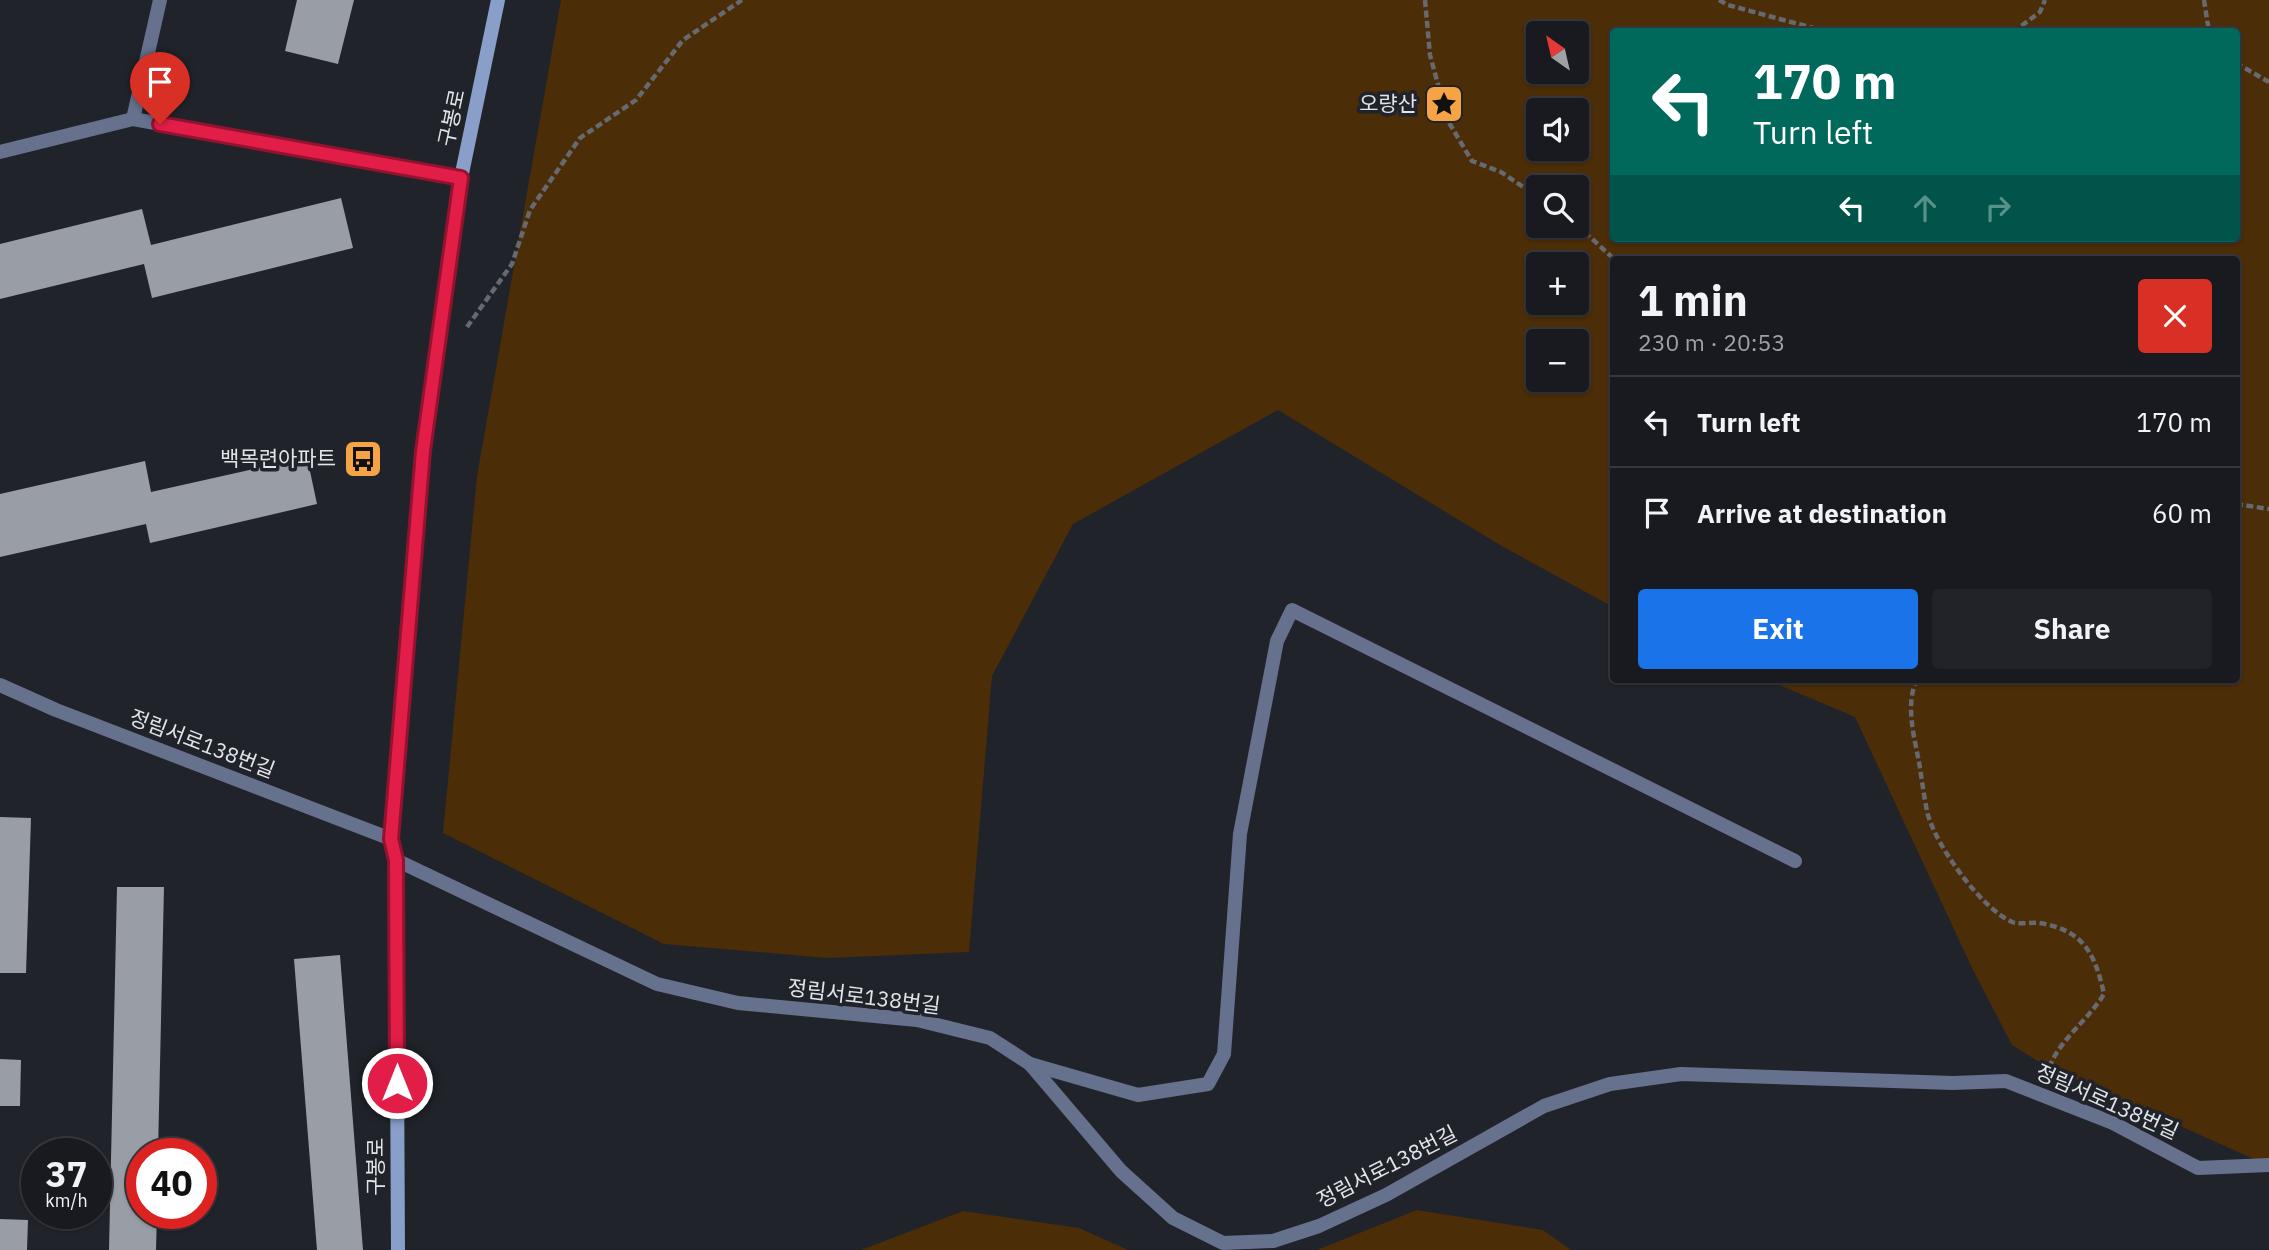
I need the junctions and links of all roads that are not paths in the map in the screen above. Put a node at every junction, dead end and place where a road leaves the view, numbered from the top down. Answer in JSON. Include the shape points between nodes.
{"nodes":[{"id":1,"x":160,"y":0,"type":"edge"},
{"id":2,"x":498,"y":0,"type":"edge"},
{"id":3,"x":133,"y":120,"type":"junction"},
{"id":4,"x":0,"y":152,"type":"edge"},
{"id":5,"x":461,"y":178,"type":"junction"},
{"id":6,"x":0,"y":685,"type":"edge"},
{"id":7,"x":391,"y":839,"type":"junction"},
{"id":8,"x":396,"y":860,"type":"junction"},
{"id":9,"x":1795,"y":862,"type":"dead end"},
{"id":10,"x":1030,"y":1064,"type":"junction"},
{"id":11,"x":2269,"y":1165,"type":"edge"},
{"id":12,"x":398,"y":1250,"type":"edge"}],
"edges":[{"from":1,"to":3,"type":"street"},
{"from":2,"to":5,"type":"street","name":"구봉로"},
{"from":3,"to":4,"type":"street"},
{"from":3,"to":5,"type":"street"},
{"from":5,"to":7,"type":"street","name":"구봉로","via":[[423,451]]},
{"from":6,"to":7,"type":"street","name":"정림서로138번길"},
{"from":7,"to":8,"type":"street","name":"구봉로"},
{"from":8,"to":10,"type":"street","name":"정림서로138번길","via":[[657,984],[738,1003],[918,1020],[990,1038]]},
{"from":8,"to":12,"type":"street","name":"구봉로"},
{"from":9,"to":10,"type":"street","via":[[1292,610],[1277,640],[1240,834],[1224,1054],[1208,1084],[1138,1095]]},
{"from":10,"to":11,"type":"street","name":"정림서로138번길","via":[[1121,1171],[1173,1218],[1223,1243],[1273,1241],[1319,1226],[1386,1195],[1544,1106],[1610,1084],[1681,1074],[2006,1081],[2113,1124],[2198,1168]]}]}
